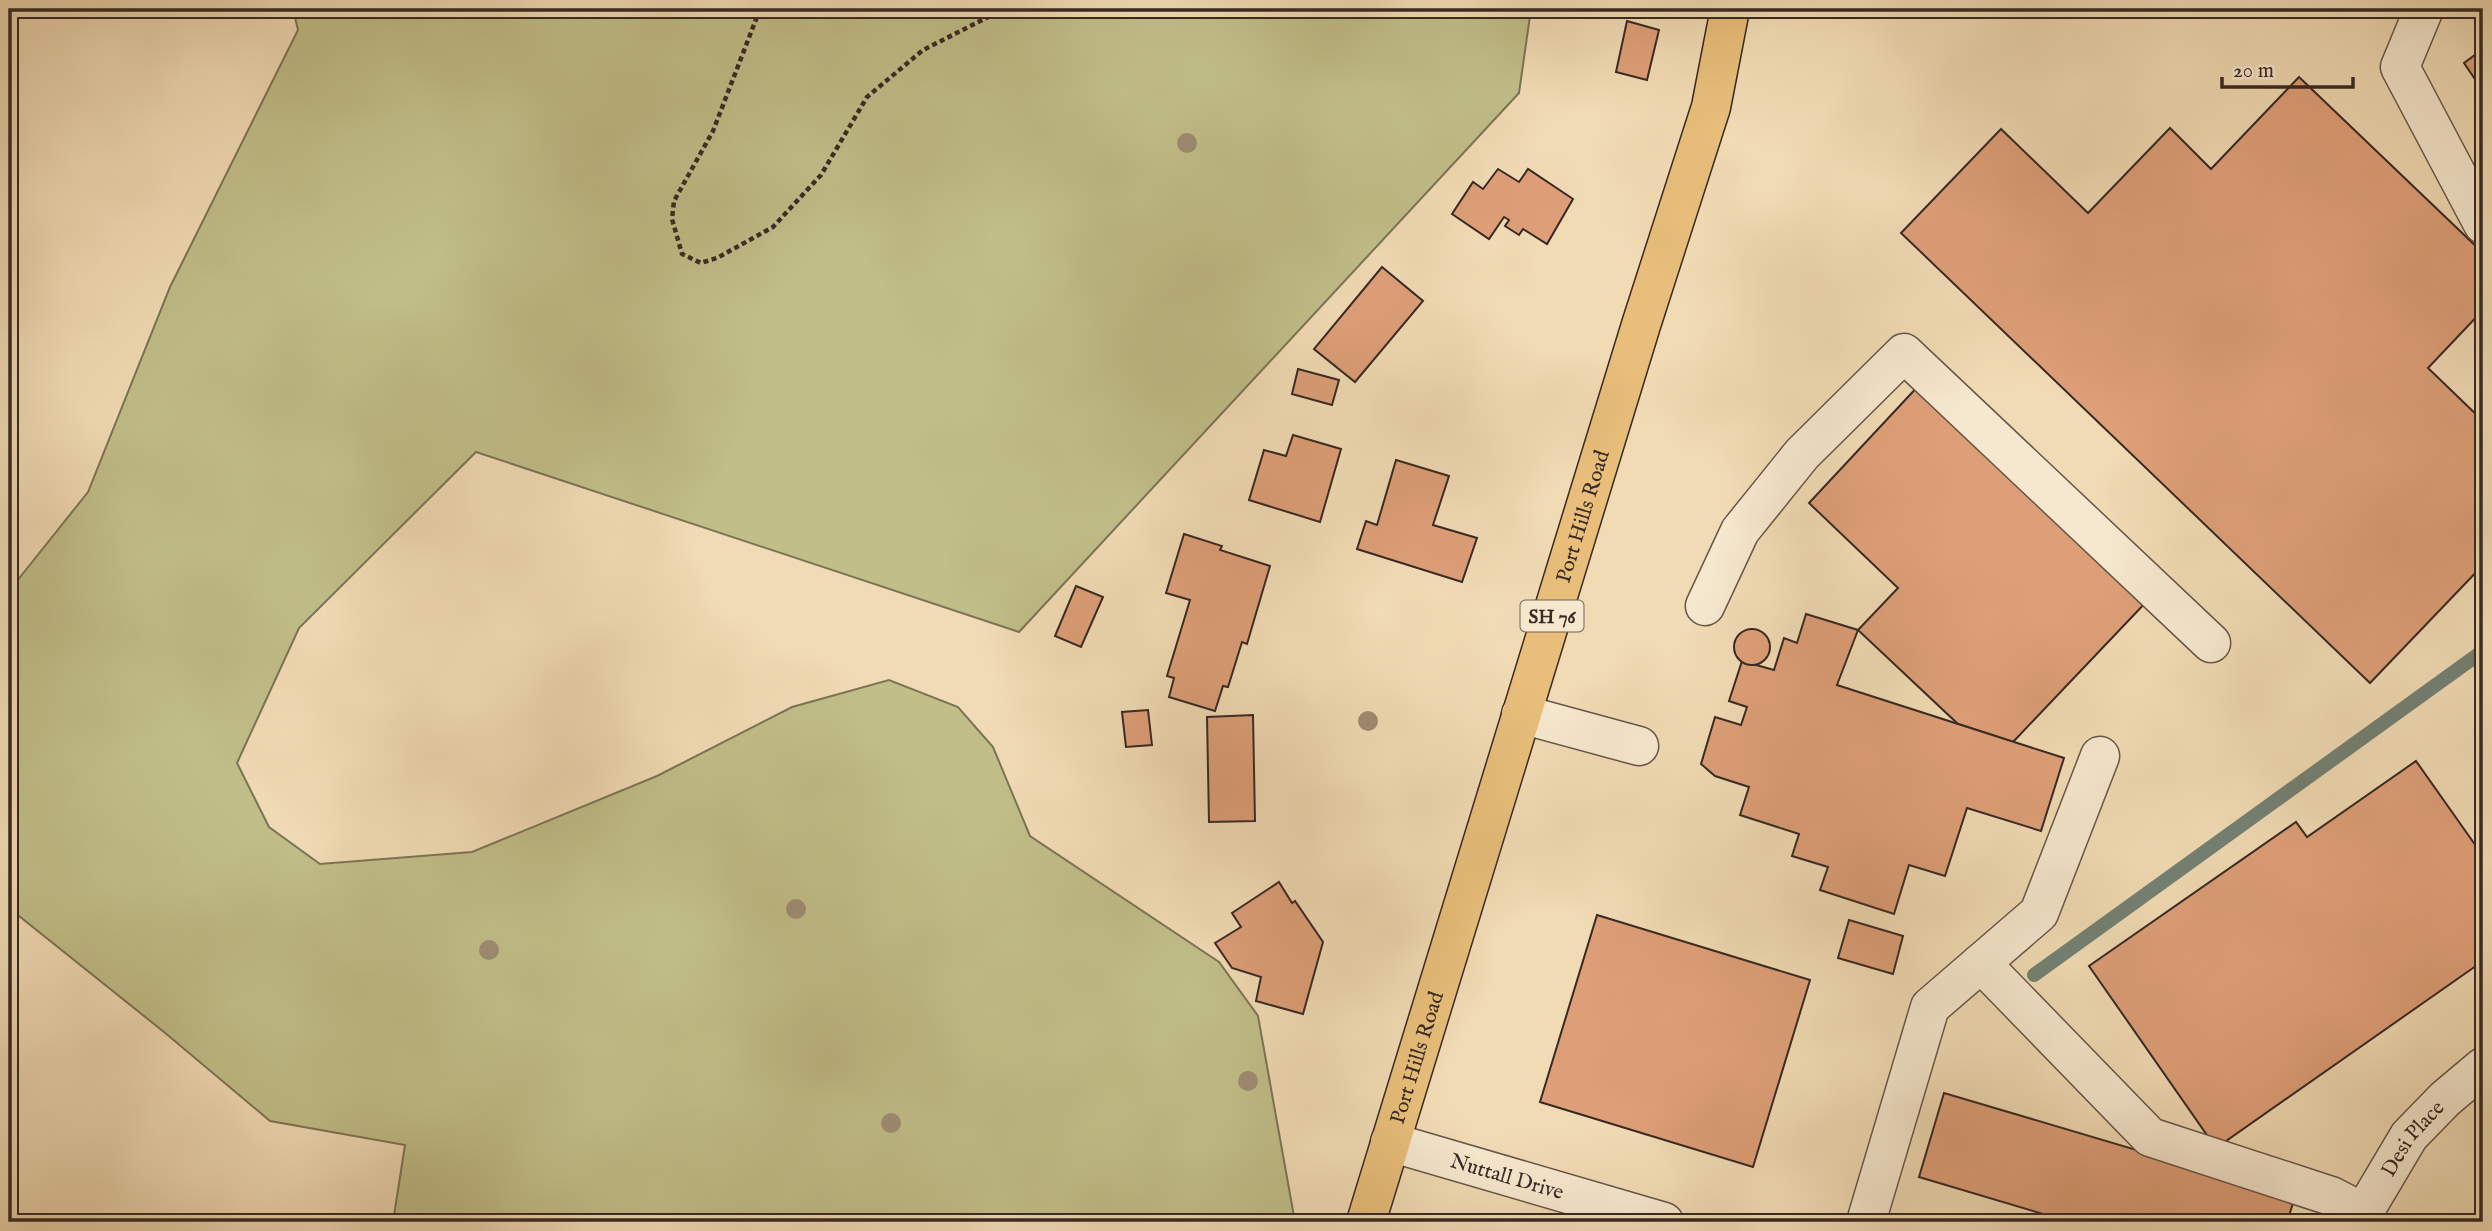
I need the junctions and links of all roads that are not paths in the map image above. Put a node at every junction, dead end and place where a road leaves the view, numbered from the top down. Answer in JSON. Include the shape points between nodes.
{"nodes":[{"id":1,"x":1730,"y":9,"type":"edge"},
{"id":2,"x":2424,"y":9,"type":"edge"},
{"id":3,"x":2483,"y":224,"type":"edge"},
{"id":4,"x":1705,"y":606,"type":"dead end"},
{"id":5,"x":2211,"y":643,"type":"dead end"},
{"id":6,"x":1521,"y":714,"type":"junction"},
{"id":7,"x":1639,"y":746,"type":"dead end"},
{"id":8,"x":2100,"y":756,"type":"dead end"},
{"id":9,"x":1981,"y":963,"type":"junction"},
{"id":10,"x":2483,"y":1068,"type":"edge"},
{"id":11,"x":1391,"y":1142,"type":"junction"},
{"id":12,"x":2360,"y":1217,"type":"edge"},
{"id":13,"x":1638,"y":1219,"type":"edge"},
{"id":14,"x":1366,"y":1222,"type":"edge"},
{"id":15,"x":1866,"y":1222,"type":"edge"}],
"edges":[{"from":1,"to":6,"type":"highway","name":"Port Hills Road","number":"SH 76","via":[[1711,107]]},
{"from":2,"to":3,"type":"street","via":[[2400,67]]},
{"from":4,"to":5,"type":"street","via":[[1740,531],[1802,454],[1905,353]]},
{"from":6,"to":7,"type":"street"},
{"from":6,"to":11,"type":"highway","name":"Port Hills Road","number":"SH 76"},
{"from":8,"to":9,"type":"street","via":[[2039,913]]},
{"from":9,"to":12,"type":"street","via":[[2150,1137],[2331,1196]]},
{"from":9,"to":15,"type":"street","via":[[1930,1007]]},
{"from":10,"to":12,"type":"street","name":"Desi Place","via":[[2409,1136]]},
{"from":11,"to":13,"type":"street","name":"Nuttall Drive"},
{"from":11,"to":14,"type":"highway","name":"Port Hills Road","number":"SH 76"}]}
